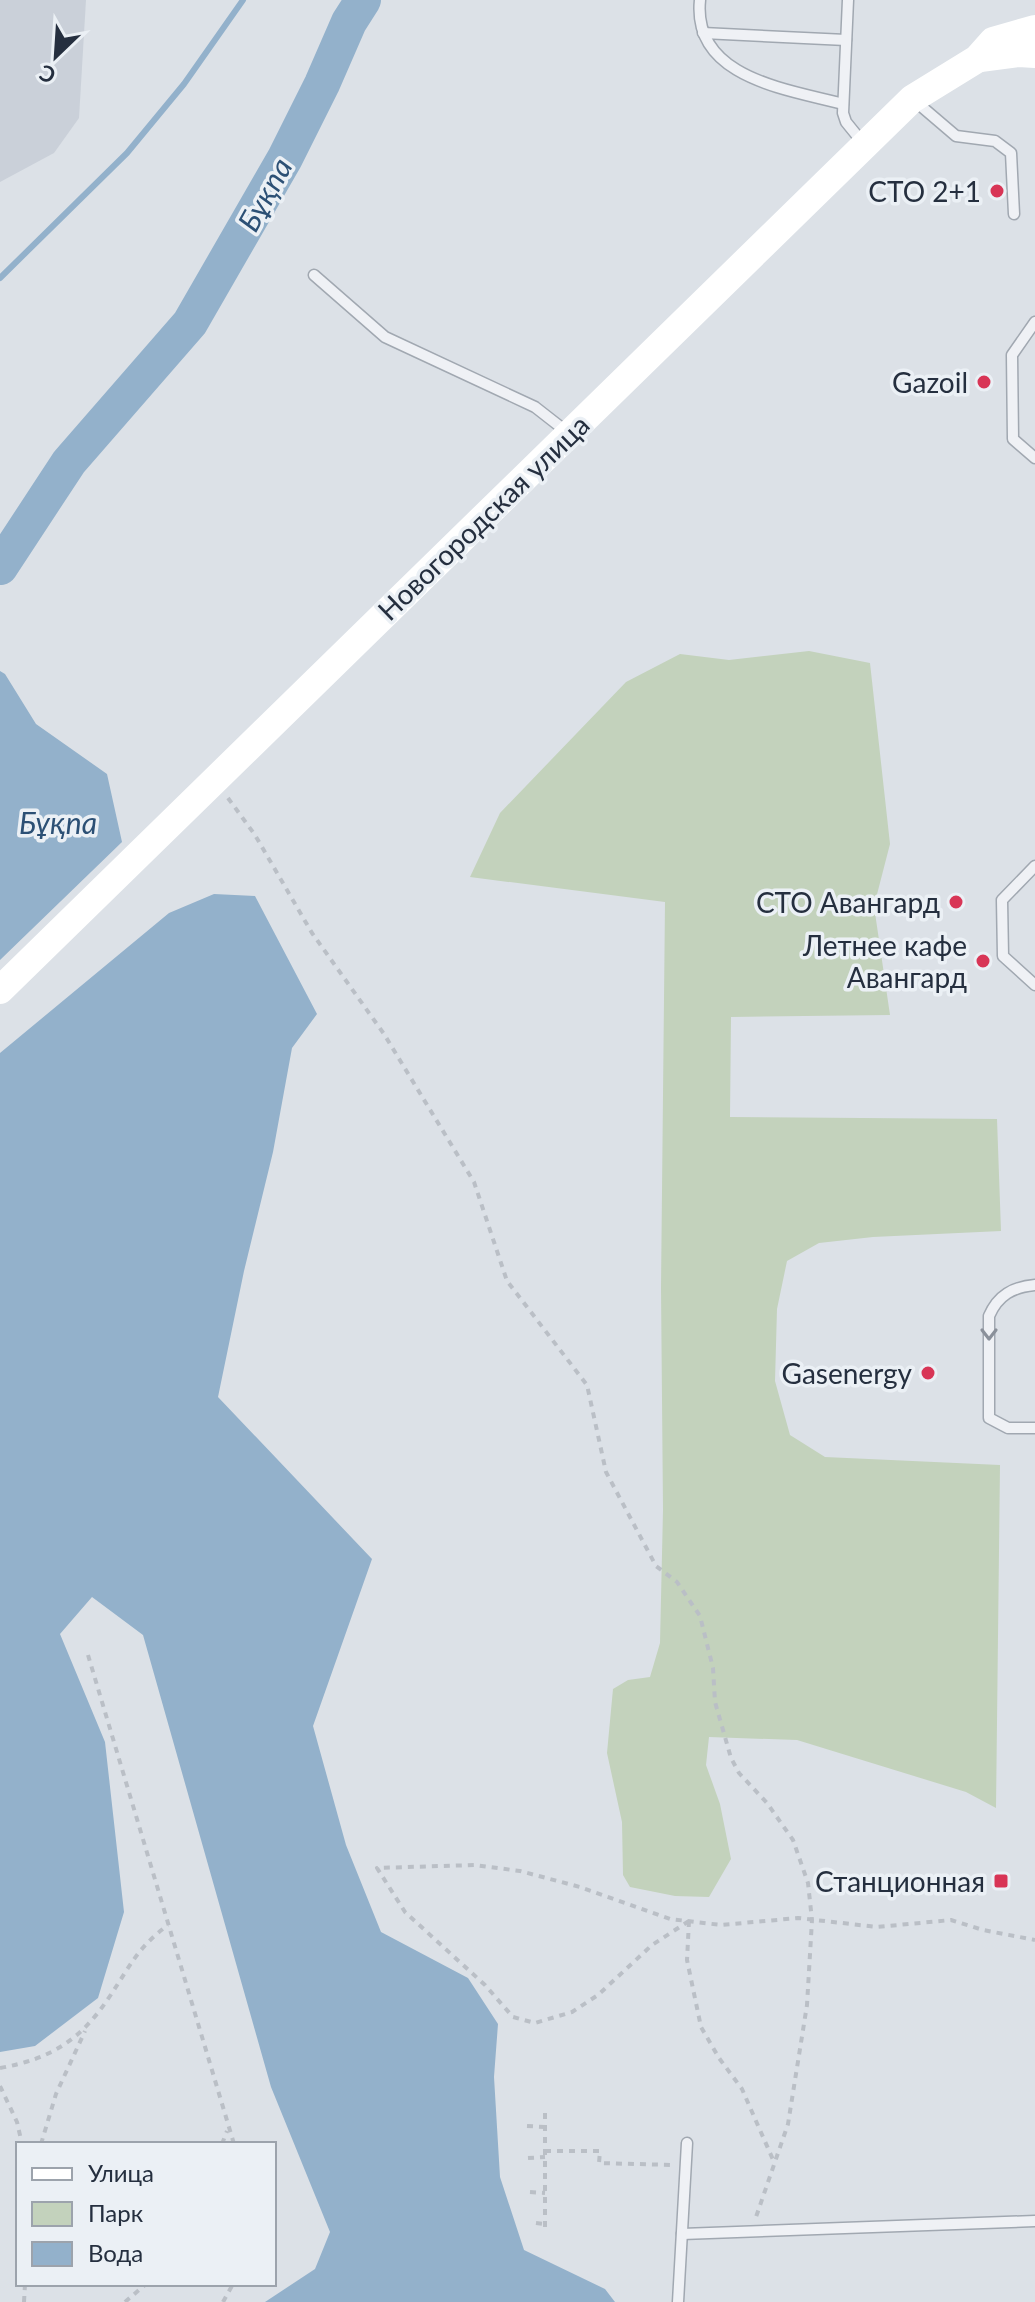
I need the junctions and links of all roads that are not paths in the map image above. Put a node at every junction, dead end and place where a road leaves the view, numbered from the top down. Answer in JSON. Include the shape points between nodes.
{"nodes":[{"id":1,"x":700,"y":0,"type":"edge"},
{"id":2,"x":848,"y":0,"type":"edge"},
{"id":3,"x":1035,"y":29,"type":"edge"},
{"id":4,"x":703,"y":33,"type":"junction"},
{"id":5,"x":846,"y":40,"type":"junction"},
{"id":6,"x":1035,"y":54,"type":"edge"},
{"id":7,"x":977,"y":59,"type":"junction"},
{"id":8,"x":912,"y":99,"type":"junction"},
{"id":9,"x":843,"y":104,"type":"junction"},
{"id":10,"x":865,"y":145,"type":"junction"},
{"id":11,"x":1014,"y":214,"type":"dead end"},
{"id":12,"x":314,"y":275,"type":"dead end"},
{"id":13,"x":1035,"y":322,"type":"edge"},
{"id":14,"x":569,"y":434,"type":"junction"},
{"id":15,"x":1035,"y":458,"type":"edge"},
{"id":16,"x":1035,"y":866,"type":"edge"},
{"id":17,"x":1035,"y":985,"type":"edge"},
{"id":18,"x":0,"y":990,"type":"edge"},
{"id":19,"x":1035,"y":1285,"type":"edge"},
{"id":20,"x":1035,"y":1428,"type":"edge"},
{"id":21,"x":687,"y":2143,"type":"dead end"},
{"id":22,"x":1035,"y":2221,"type":"edge"},
{"id":23,"x":682,"y":2234,"type":"junction"},
{"id":24,"x":678,"y":2302,"type":"edge"}],
"edges":[{"from":1,"to":4,"type":"lane"},
{"from":2,"to":5,"type":"lane"},
{"from":3,"to":7,"type":"street","name":"Новогородская улица","via":[[993,41]]},
{"from":4,"to":5,"type":"lane"},
{"from":4,"to":9,"type":"lane","via":[[733,69],[753,80]]},
{"from":5,"to":9,"type":"lane"},
{"from":6,"to":7,"type":"street","name":"Новогородская улица"},
{"from":7,"to":8,"type":"street","name":"Новогородская улица"},
{"from":8,"to":10,"type":"street","name":"Новогородская улица"},
{"from":8,"to":11,"type":"lane","via":[[956,136],[995,141],[1011,153]]},
{"from":9,"to":10,"type":"lane","via":[[846,122]]},
{"from":10,"to":14,"type":"street","name":"Новогородская улица"},
{"from":12,"to":14,"type":"lane","via":[[385,337],[535,407]]},
{"from":13,"to":15,"type":"lane","via":[[1012,355],[1013,439]]},
{"from":14,"to":18,"type":"street","name":"Новогородская улица"},
{"from":16,"to":17,"type":"lane","via":[[1002,900],[1003,956]]},
{"from":19,"to":20,"type":"lane","one_way":true,"via":[[1005,1294],[989,1316],[989,1418],[1008,1428]]},
{"from":21,"to":23,"type":"lane"},
{"from":22,"to":23,"type":"lane"},
{"from":23,"to":24,"type":"lane"}]}
